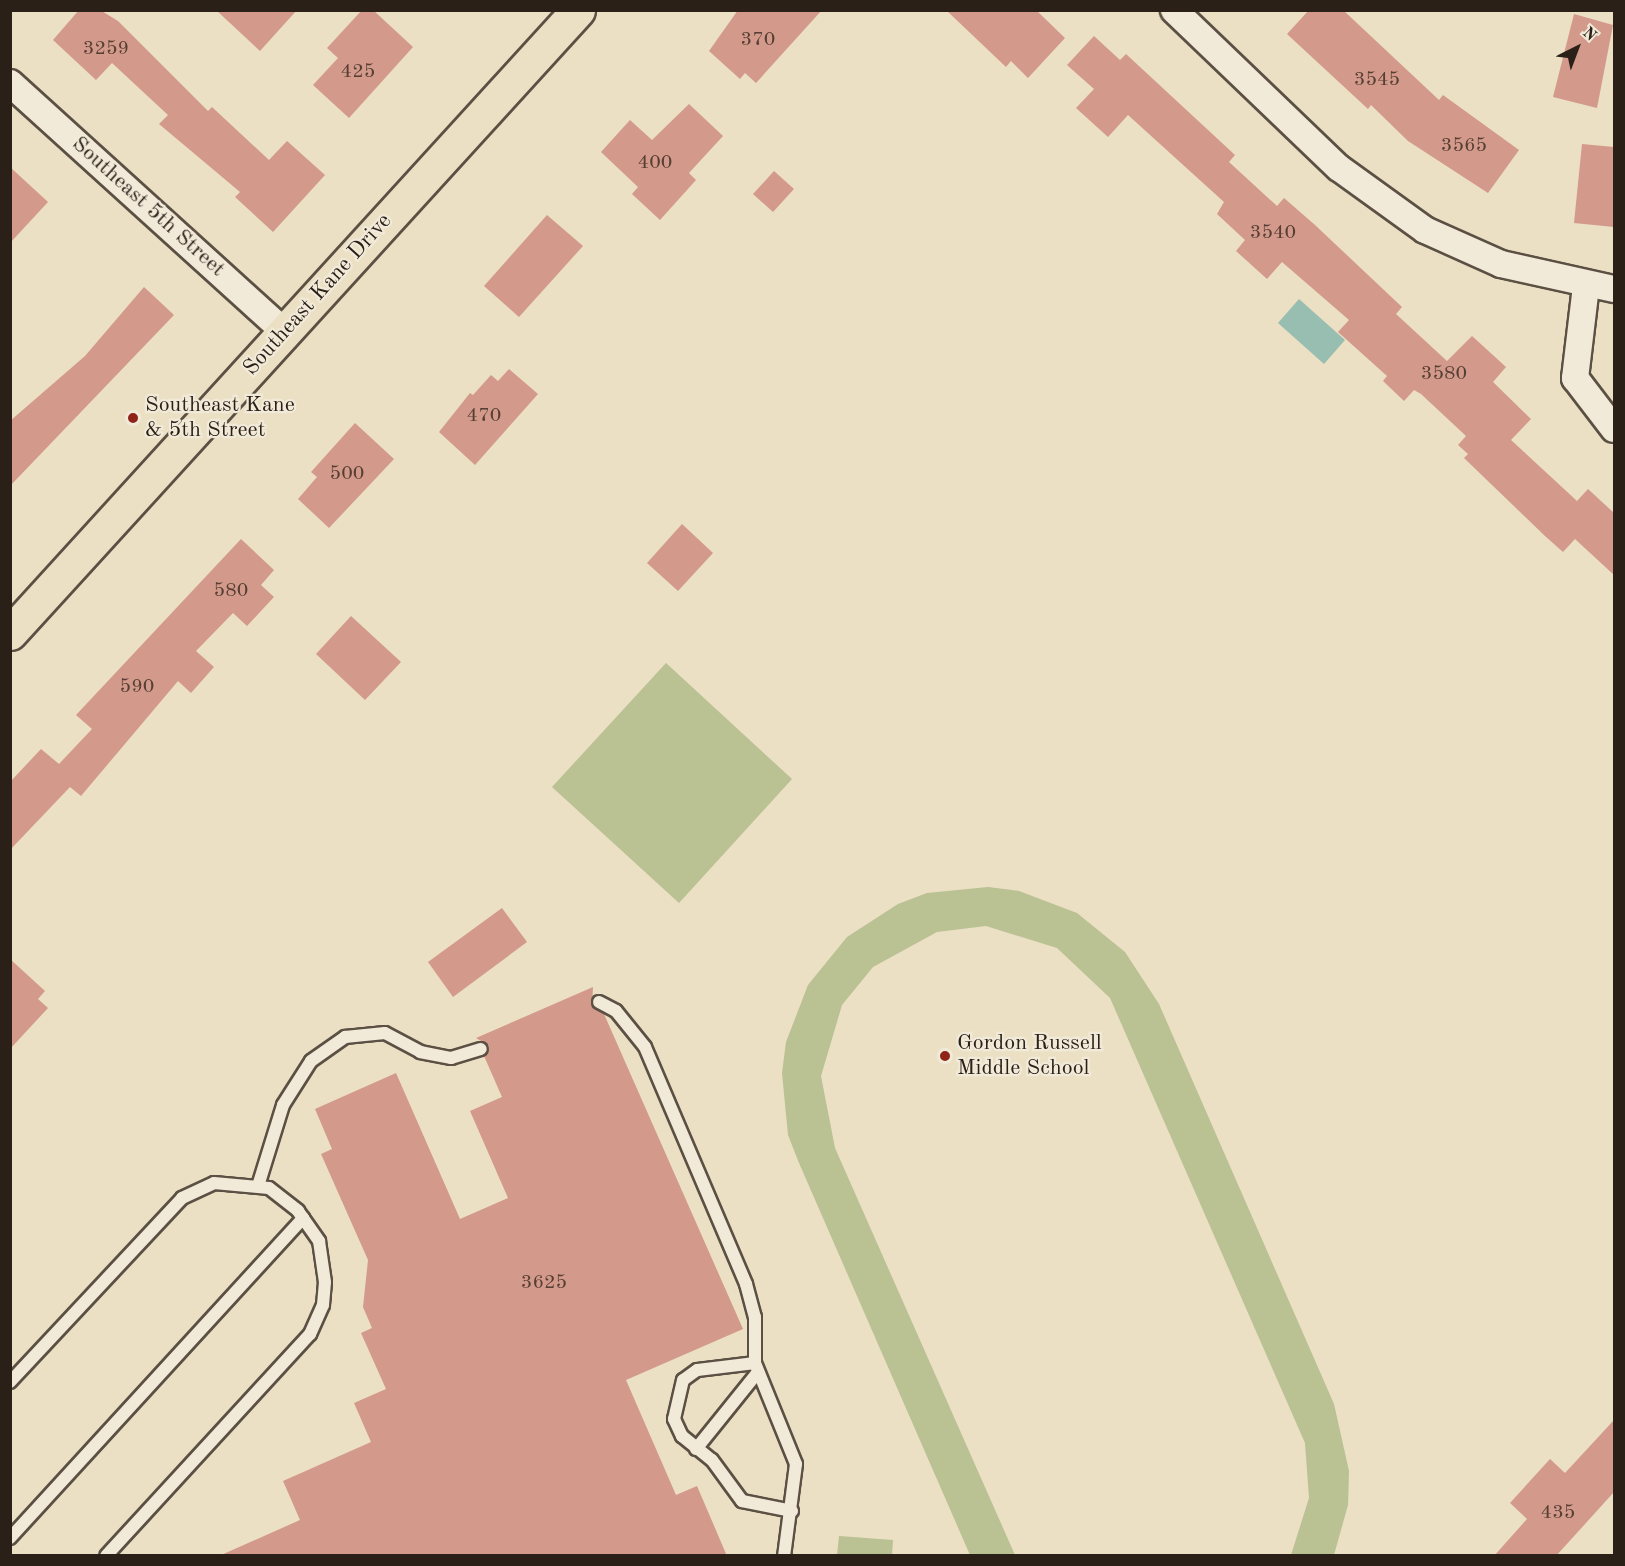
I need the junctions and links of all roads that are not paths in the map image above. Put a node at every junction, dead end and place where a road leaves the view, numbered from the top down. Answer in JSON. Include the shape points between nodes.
{"nodes":[{"id":1,"x":578,"y":10,"type":"edge"},
{"id":2,"x":1174,"y":10,"type":"edge"},
{"id":3,"x":10,"y":83,"type":"edge"},
{"id":4,"x":1586,"y":286,"type":"junction"},
{"id":5,"x":1614,"y":289,"type":"edge"},
{"id":6,"x":285,"y":332,"type":"junction"},
{"id":7,"x":1614,"y":429,"type":"edge"},
{"id":8,"x":10,"y":633,"type":"edge"},
{"id":9,"x":599,"y":1002,"type":"dead end"},
{"id":10,"x":481,"y":1049,"type":"dead end"},
{"id":11,"x":258,"y":1186,"type":"junction"},
{"id":12,"x":303,"y":1218,"type":"junction"},
{"id":13,"x":756,"y":1368,"type":"junction"},
{"id":14,"x":10,"y":1382,"type":"edge"},
{"id":15,"x":696,"y":1449,"type":"junction"},
{"id":16,"x":792,"y":1511,"type":"junction"},
{"id":17,"x":10,"y":1538,"type":"edge"},
{"id":18,"x":106,"y":1556,"type":"edge"},
{"id":19,"x":784,"y":1556,"type":"edge"}],
"edges":[{"from":1,"to":6,"type":"main road","name":"Southeast Kane Drive"},
{"from":2,"to":4,"type":"street","via":[[1339,168],[1390,207],[1469,252]]},
{"from":3,"to":6,"type":"street","name":"Southeast 5th Street"},
{"from":4,"to":5,"type":"street"},
{"from":4,"to":7,"type":"street","via":[[1575,378]]},
{"from":6,"to":8,"type":"main road","name":"Southeast Kane Drive"},
{"from":9,"to":13,"type":"lane","via":[[616,1011],[645,1047],[746,1284],[755,1317]]},
{"from":10,"to":11,"type":"lane","via":[[451,1058],[420,1052],[385,1033],[345,1037],[311,1061],[283,1105]]},
{"from":11,"to":12,"type":"lane","via":[[269,1188]]},
{"from":11,"to":14,"type":"lane","via":[[214,1183],[182,1198]]},
{"from":12,"to":17,"type":"lane"},
{"from":12,"to":18,"type":"lane","via":[[319,1241],[326,1282],[323,1305],[310,1334]]},
{"from":13,"to":15,"type":"lane"},
{"from":13,"to":15,"type":"lane","via":[[697,1370],[683,1380],[674,1419]]},
{"from":13,"to":16,"type":"lane","via":[[796,1464]]},
{"from":15,"to":16,"type":"lane","via":[[712,1460],[742,1501]]},
{"from":16,"to":19,"type":"lane"}]}
